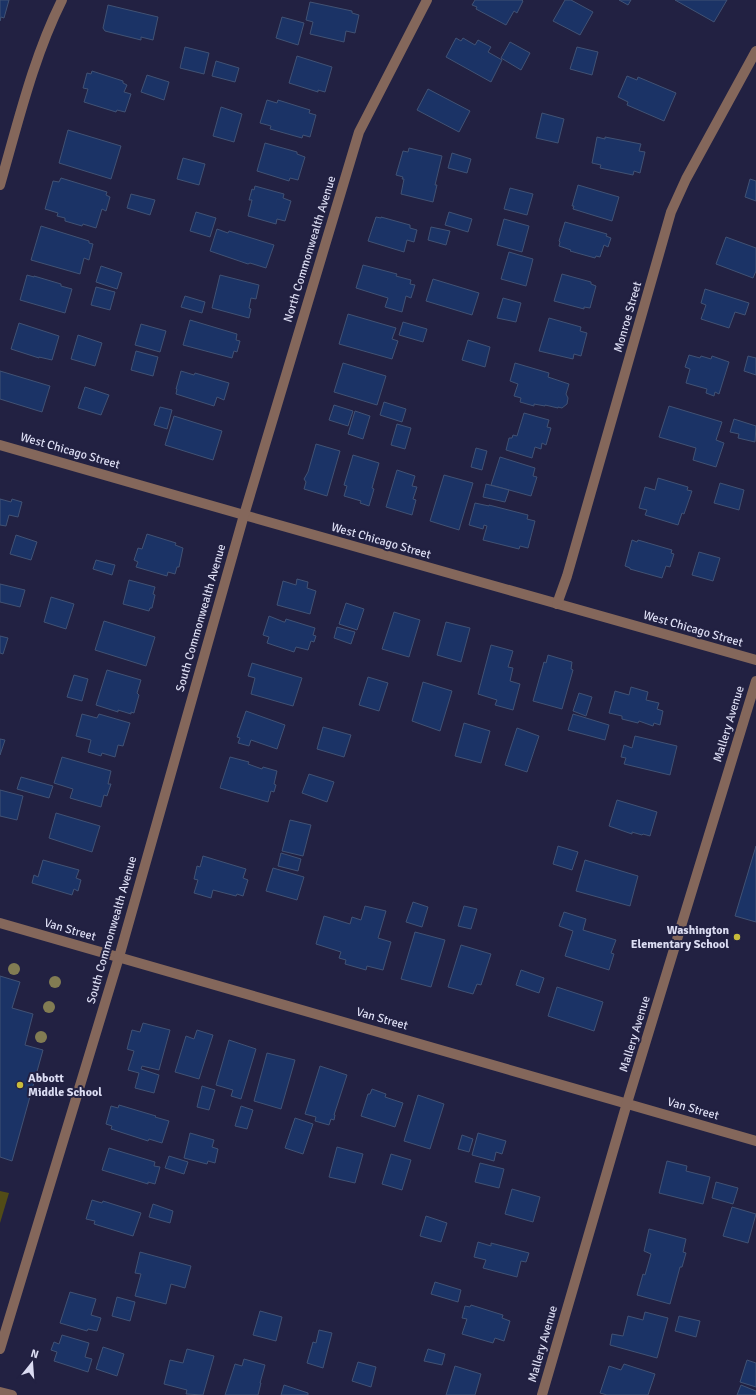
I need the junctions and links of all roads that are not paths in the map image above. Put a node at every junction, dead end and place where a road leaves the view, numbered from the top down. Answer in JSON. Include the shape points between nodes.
{"nodes":[{"id":1,"x":62,"y":0,"type":"edge"},
{"id":2,"x":427,"y":0,"type":"edge"},
{"id":3,"x":756,"y":51,"type":"edge"},
{"id":4,"x":0,"y":185,"type":"edge"},
{"id":5,"x":0,"y":445,"type":"edge"},
{"id":6,"x":244,"y":515,"type":"junction"},
{"id":7,"x":557,"y":604,"type":"junction"},
{"id":8,"x":756,"y":660,"type":"edge"},
{"id":9,"x":756,"y":681,"type":"edge"},
{"id":10,"x":0,"y":923,"type":"edge"},
{"id":11,"x":119,"y":957,"type":"junction"},
{"id":12,"x":627,"y":1103,"type":"junction"},
{"id":13,"x":756,"y":1141,"type":"edge"},
{"id":14,"x":0,"y":1349,"type":"edge"},
{"id":15,"x":0,"y":1392,"type":"edge"},
{"id":16,"x":12,"y":1395,"type":"edge"},
{"id":17,"x":542,"y":1395,"type":"edge"}],
"edges":[{"from":1,"to":4,"type":"street","via":[[39,54]]},
{"from":2,"to":6,"type":"street","name":"North Commonwealth Avenue","via":[[359,132]]},
{"from":3,"to":7,"type":"street","name":"Monroe Street","via":[[686,179],[672,212]]},
{"from":5,"to":6,"type":"street","name":"West Chicago Street"},
{"from":6,"to":7,"type":"street","name":"West Chicago Street"},
{"from":6,"to":11,"type":"street","name":"South Commonwealth Avenue"},
{"from":7,"to":8,"type":"street","name":"West Chicago Street"},
{"from":9,"to":12,"type":"street","name":"Mallery Avenue"},
{"from":10,"to":11,"type":"street","name":"Van Street"},
{"from":11,"to":12,"type":"street","name":"Van Street"},
{"from":11,"to":14,"type":"street","name":"South Commonwealth Avenue"},
{"from":12,"to":13,"type":"street","name":"Van Street"},
{"from":12,"to":17,"type":"street","name":"Mallery Avenue"},
{"from":15,"to":16,"type":"street"}]}
